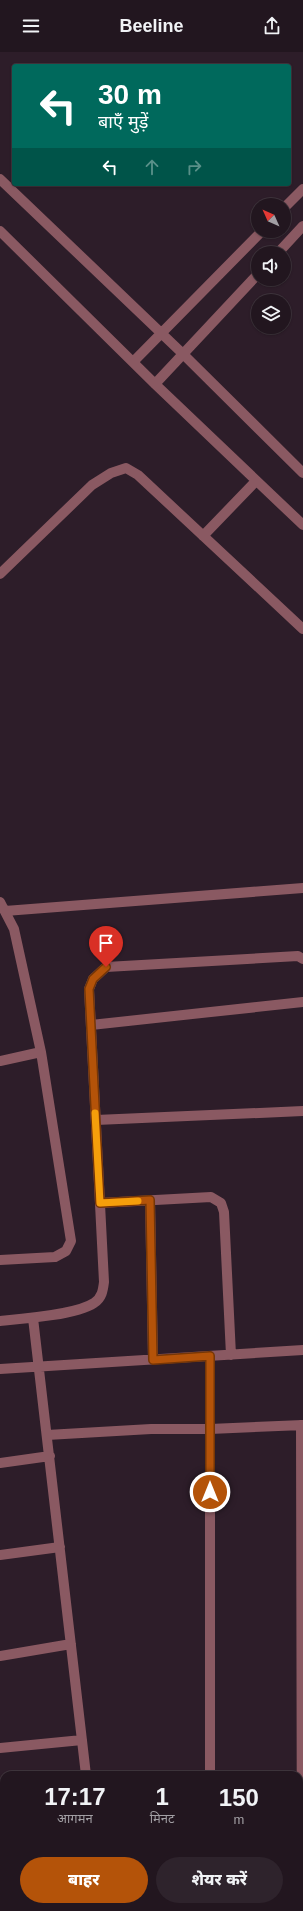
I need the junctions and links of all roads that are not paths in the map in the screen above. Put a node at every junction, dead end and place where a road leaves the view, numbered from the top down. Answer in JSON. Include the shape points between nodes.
{"nodes":[{"id":1,"x":0,"y":179,"type":"edge"},
{"id":2,"x":303,"y":189,"type":"edge"},
{"id":3,"x":291,"y":201,"type":"edge"},
{"id":4,"x":303,"y":226,"type":"edge"},
{"id":5,"x":0,"y":231,"type":"edge"},
{"id":6,"x":255,"y":238,"type":"edge"},
{"id":7,"x":284,"y":246,"type":"edge"},
{"id":8,"x":251,"y":281,"type":"edge"},
{"id":9,"x":161,"y":333,"type":"junction"},
{"id":10,"x":182,"y":353,"type":"junction"},
{"id":11,"x":133,"y":362,"type":"junction"},
{"id":12,"x":155,"y":384,"type":"junction"},
{"id":13,"x":303,"y":473,"type":"edge"},
{"id":14,"x":256,"y":481,"type":"junction"},
{"id":15,"x":303,"y":525,"type":"edge"},
{"id":16,"x":203,"y":536,"type":"junction"},
{"id":17,"x":0,"y":574,"type":"edge"},
{"id":18,"x":303,"y":629,"type":"edge"},
{"id":19,"x":303,"y":888,"type":"edge"},
{"id":20,"x":2,"y":907,"type":"edge"},
{"id":21,"x":303,"y":959,"type":"edge"},
{"id":22,"x":303,"y":1002,"type":"edge"},
{"id":23,"x":91,"y":1025,"type":"junction"},
{"id":24,"x":42,"y":1052,"type":"junction"},
{"id":25,"x":0,"y":1061,"type":"edge"},
{"id":26,"x":303,"y":1111,"type":"edge"},
{"id":27,"x":96,"y":1120,"type":"junction"},
{"id":28,"x":150,"y":1200,"type":"junction"},
{"id":29,"x":100,"y":1203,"type":"junction"},
{"id":30,"x":0,"y":1260,"type":"edge"},
{"id":31,"x":33,"y":1318,"type":"junction"},
{"id":32,"x":0,"y":1321,"type":"edge"},
{"id":33,"x":303,"y":1350,"type":"edge"},
{"id":34,"x":231,"y":1355,"type":"junction"},
{"id":35,"x":210,"y":1356,"type":"junction"},
{"id":36,"x":153,"y":1360,"type":"junction"},
{"id":37,"x":40,"y":1367,"type":"junction"},
{"id":38,"x":0,"y":1369,"type":"edge"},
{"id":39,"x":302,"y":1425,"type":"edge"},
{"id":40,"x":210,"y":1429,"type":"junction"},
{"id":41,"x":47,"y":1435,"type":"junction"},
{"id":42,"x":50,"y":1456,"type":"junction"},
{"id":43,"x":0,"y":1463,"type":"edge"},
{"id":44,"x":60,"y":1547,"type":"junction"},
{"id":45,"x":0,"y":1555,"type":"edge"},
{"id":46,"x":71,"y":1644,"type":"junction"},
{"id":47,"x":0,"y":1656,"type":"edge"},
{"id":48,"x":82,"y":1740,"type":"junction"},
{"id":49,"x":0,"y":1748,"type":"edge"},
{"id":50,"x":86,"y":1771,"type":"edge"},
{"id":51,"x":210,"y":1771,"type":"edge"},
{"id":52,"x":302,"y":1771,"type":"edge"}],
"edges":[{"from":1,"to":9,"type":"street"},
{"from":2,"to":3,"type":"street"},
{"from":4,"to":7,"type":"street"},
{"from":5,"to":11,"type":"street"},
{"from":6,"to":9,"type":"street"},
{"from":8,"to":10,"type":"street"},
{"from":9,"to":10,"type":"street"},
{"from":9,"to":11,"type":"street"},
{"from":10,"to":12,"type":"street"},
{"from":10,"to":13,"type":"street"},
{"from":11,"to":12,"type":"street"},
{"from":12,"to":14,"type":"street"},
{"from":14,"to":15,"type":"street"},
{"from":14,"to":16,"type":"street"},
{"from":16,"to":17,"type":"street","via":[[138,475],[126,468],[111,473],[92,485]]},
{"from":16,"to":18,"type":"street"},
{"from":19,"to":20,"type":"street"},
{"from":20,"to":24,"type":"street","via":[[14,929]]},
{"from":21,"to":23,"type":"street","via":[[298,956],[106,967],[93,979],[89,989]]},
{"from":22,"to":23,"type":"street"},
{"from":23,"to":27,"type":"street"},
{"from":24,"to":25,"type":"street"},
{"from":24,"to":30,"type":"street","via":[[71,1241],[66,1251],[55,1257]]},
{"from":26,"to":27,"type":"street"},
{"from":27,"to":29,"type":"street"},
{"from":28,"to":29,"type":"street"},
{"from":28,"to":34,"type":"street","via":[[211,1197],[220,1203],[224,1212]]},
{"from":28,"to":36,"type":"street"},
{"from":29,"to":31,"type":"street","via":[[104,1282],[102,1294],[95,1303],[84,1308]]},
{"from":31,"to":32,"type":"street"},
{"from":31,"to":37,"type":"street"},
{"from":33,"to":34,"type":"street"},
{"from":34,"to":35,"type":"street"},
{"from":35,"to":36,"type":"street"},
{"from":35,"to":40,"type":"street"},
{"from":36,"to":37,"type":"street"},
{"from":37,"to":38,"type":"street"},
{"from":37,"to":41,"type":"street"},
{"from":39,"to":40,"type":"street"},
{"from":39,"to":52,"type":"street"},
{"from":40,"to":41,"type":"street","via":[[151,1429]]},
{"from":40,"to":51,"type":"street"},
{"from":41,"to":42,"type":"street"},
{"from":42,"to":43,"type":"street"},
{"from":42,"to":44,"type":"street"},
{"from":44,"to":45,"type":"street"},
{"from":44,"to":46,"type":"street"},
{"from":46,"to":47,"type":"street"},
{"from":46,"to":48,"type":"street"},
{"from":48,"to":49,"type":"street"},
{"from":48,"to":50,"type":"street"}]}
